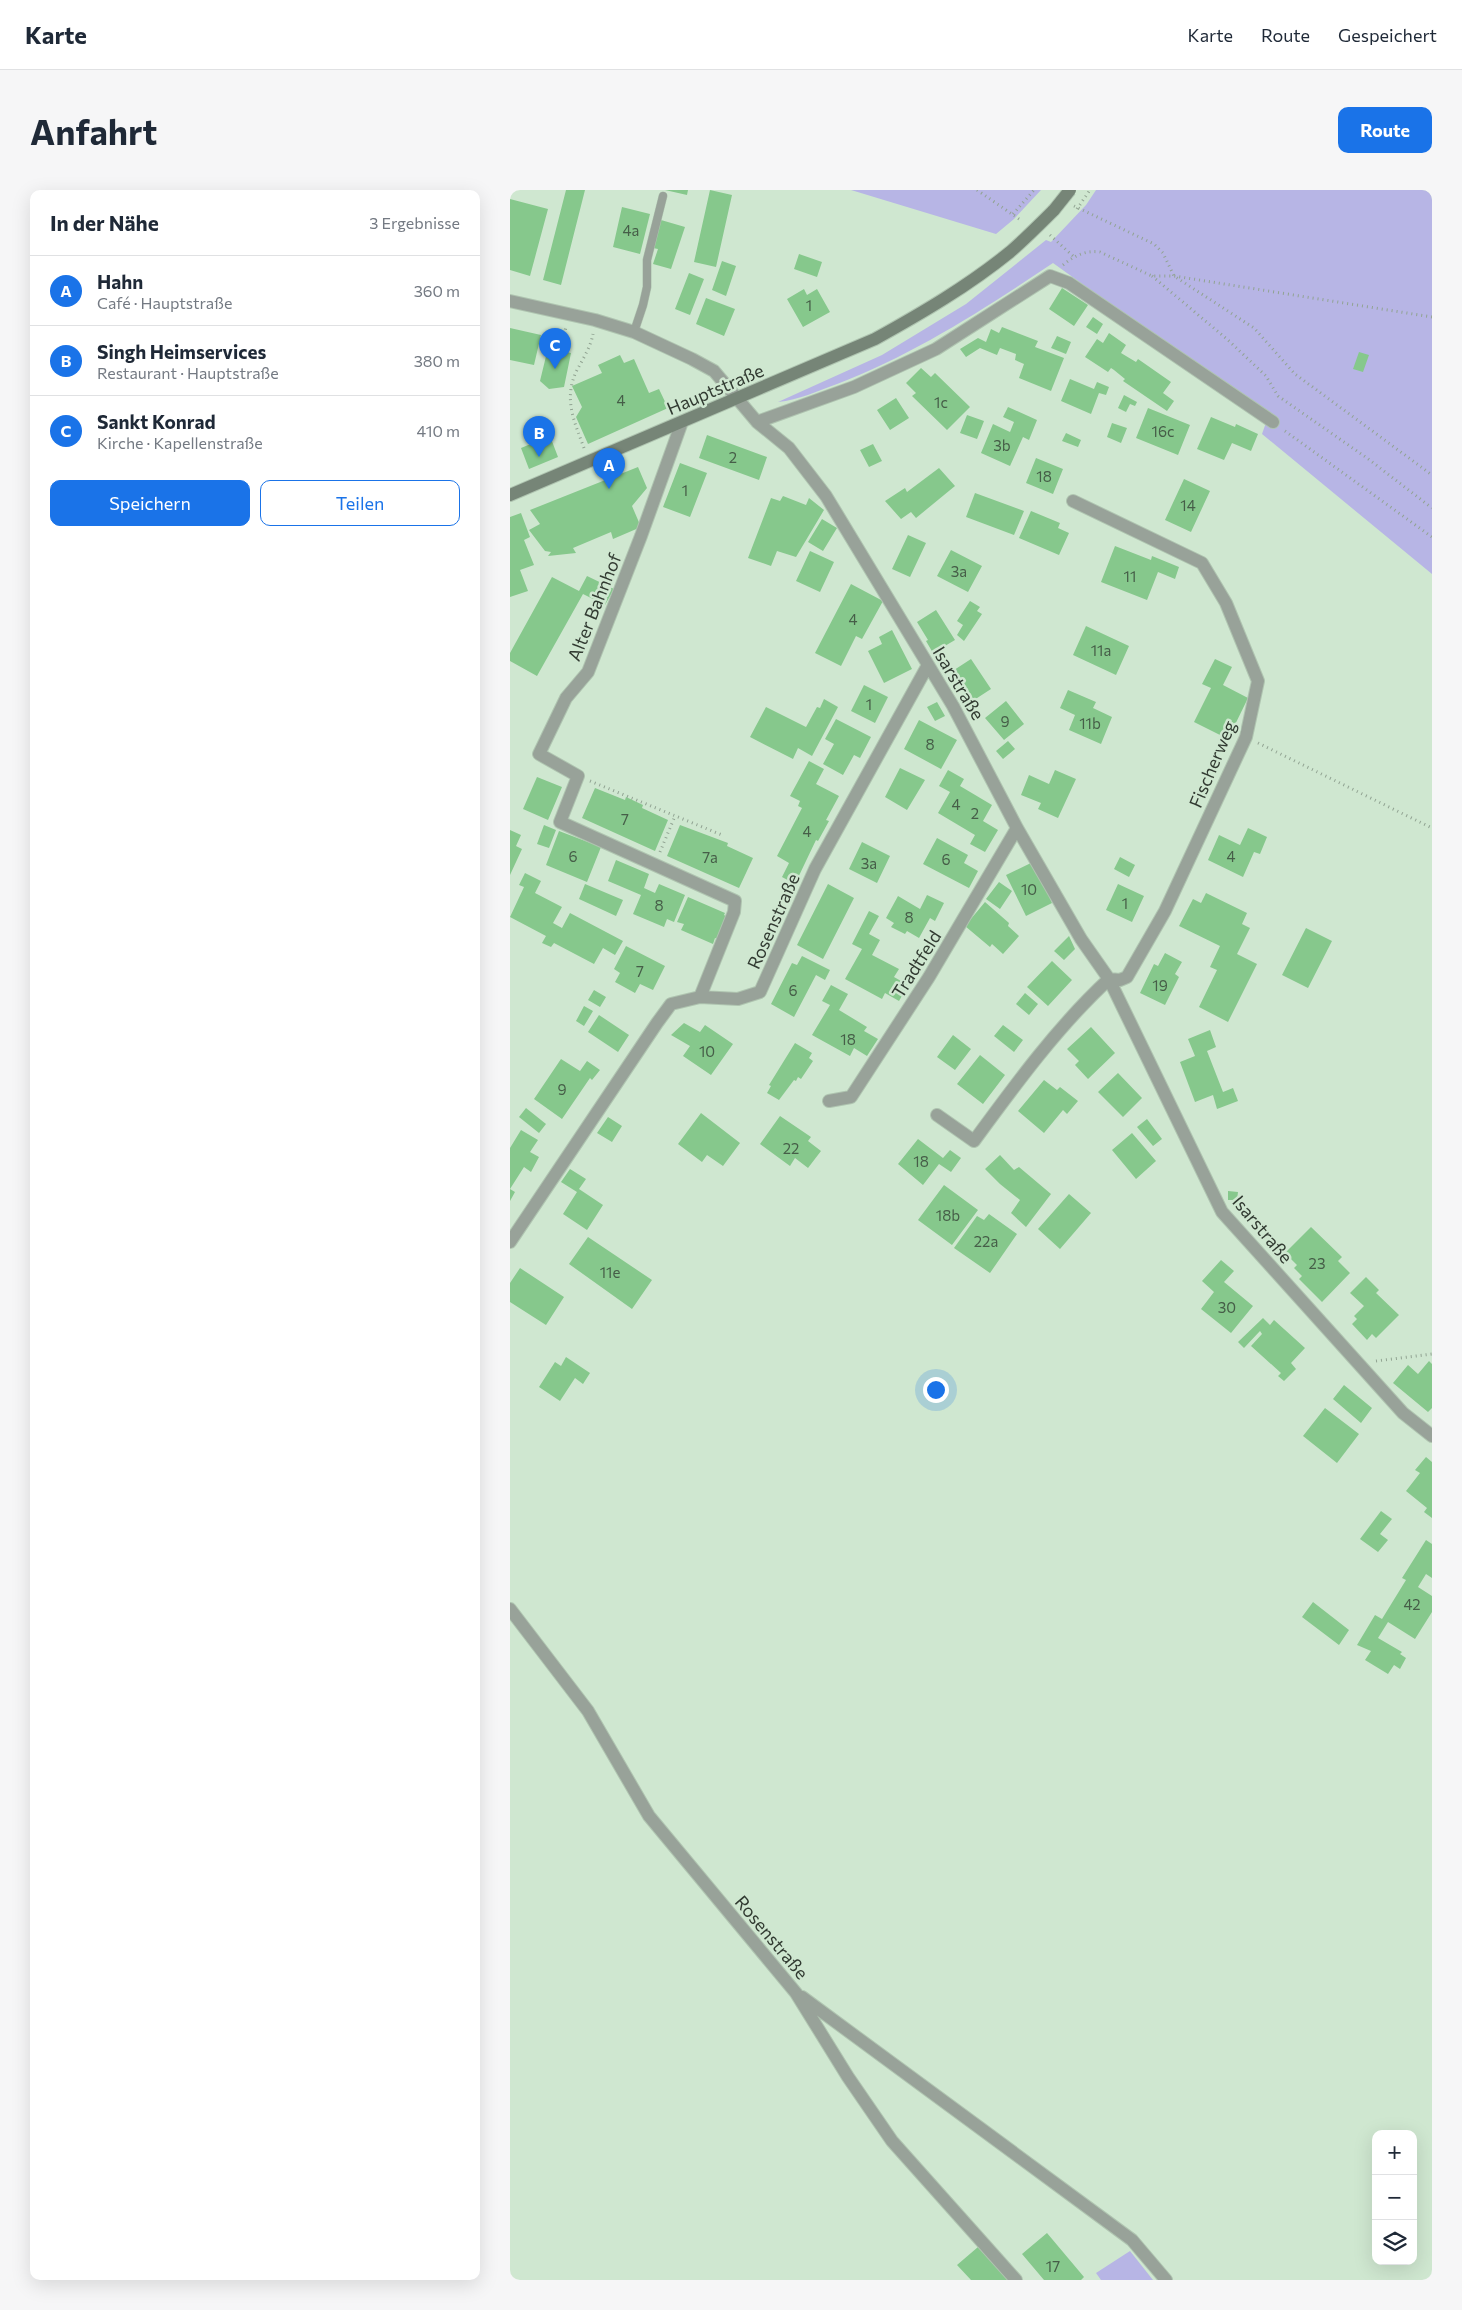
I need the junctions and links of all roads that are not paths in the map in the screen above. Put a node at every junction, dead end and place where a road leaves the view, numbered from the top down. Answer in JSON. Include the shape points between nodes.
{"nodes":[{"id":1,"x":1070,"y":190,"type":"edge"},
{"id":2,"x":663,"y":196,"type":"dead end"},
{"id":3,"x":510,"y":301,"type":"edge"},
{"id":4,"x":634,"y":332,"type":"junction"},
{"id":5,"x":738,"y":399,"type":"junction"},
{"id":6,"x":682,"y":422,"type":"junction"},
{"id":7,"x":757,"y":422,"type":"junction"},
{"id":8,"x":1273,"y":422,"type":"road end"},
{"id":9,"x":510,"y":495,"type":"edge"},
{"id":10,"x":1073,"y":501,"type":"dead end"},
{"id":11,"x":928,"y":666,"type":"junction"},
{"id":12,"x":1017,"y":828,"type":"junction"},
{"id":13,"x":1109,"y":979,"type":"junction"},
{"id":14,"x":700,"y":997,"type":"junction"},
{"id":15,"x":829,"y":1101,"type":"dead end"},
{"id":16,"x":937,"y":1115,"type":"dead end"},
{"id":17,"x":510,"y":1242,"type":"edge"},
{"id":18,"x":1432,"y":1436,"type":"edge"},
{"id":19,"x":510,"y":1608,"type":"edge"},
{"id":20,"x":796,"y":1992,"type":"junction"},
{"id":21,"x":1016,"y":2280,"type":"edge"},
{"id":22,"x":1166,"y":2280,"type":"edge"}],
"edges":[{"from":1,"to":5,"type":"main road","name":"Hauptstraße","bridge":true,"via":[[1011,251],[931,309],[875,338]]},
{"from":2,"to":4,"type":"lane","via":[[647,260],[644,305]]},
{"from":3,"to":4,"type":"street","name":"Isarstraße"},
{"from":4,"to":5,"type":"street","name":"Isarstraße","via":[[714,371]]},
{"from":5,"to":6,"type":"main road","name":"Hauptstraße"},
{"from":5,"to":7,"type":"street","name":"Isarstraße"},
{"from":6,"to":9,"type":"main road","name":"Hauptstraße"},
{"from":6,"to":14,"type":"street","name":"Alter Bahnhof","via":[[588,672],[566,698],[539,754],[578,776],[560,822],[735,901],[734,912]]},
{"from":7,"to":8,"type":"street","via":[[854,387],[936,349],[1050,276],[1069,283]]},
{"from":7,"to":11,"type":"street","name":"Isarstraße","via":[[789,448],[826,496]]},
{"from":10,"to":13,"type":"street","name":"Fischerweg","via":[[1202,563],[1226,604],[1258,681],[1246,737],[1164,911],[1127,977]]},
{"from":11,"to":12,"type":"street","name":"Isarstraße","via":[[953,706]]},
{"from":11,"to":14,"type":"street","name":"Rosenstraße","via":[[815,869],[760,992],[738,999]]},
{"from":12,"to":13,"type":"street","name":"Isarstraße","via":[[1081,939]]},
{"from":12,"to":15,"type":"street","name":"Tradtfeld","via":[[929,977],[851,1096]]},
{"from":13,"to":16,"type":"street","via":[[1019,1080],[974,1141]]},
{"from":13,"to":18,"type":"street","name":"Isarstraße","via":[[1222,1212],[1403,1413]]},
{"from":14,"to":17,"type":"street","name":"Rosenstraße","via":[[671,1004],[657,1022]]},
{"from":19,"to":20,"type":"street","name":"Rosenstraße","via":[[588,1711],[650,1816]]},
{"from":20,"to":21,"type":"street","name":"Rosenstraße","via":[[848,2077],[892,2140]]},
{"from":20,"to":22,"type":"street","via":[[1132,2240]]}]}
